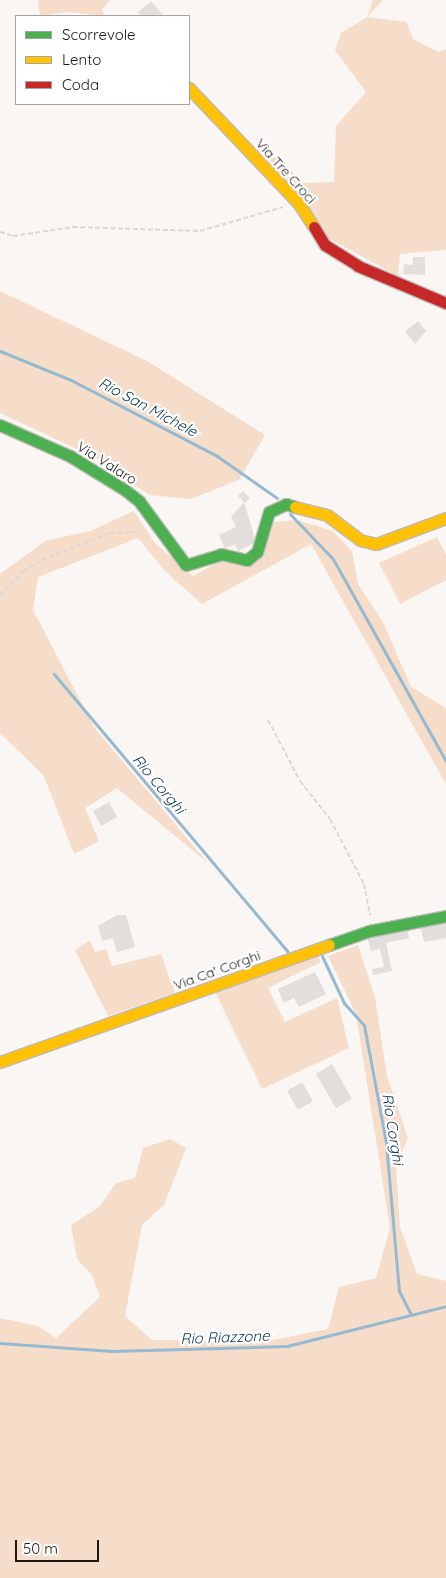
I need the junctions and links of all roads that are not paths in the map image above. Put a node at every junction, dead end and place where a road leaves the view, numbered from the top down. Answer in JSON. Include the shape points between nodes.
{"nodes":[{"id":1,"x":190,"y":89,"type":"edge"},
{"id":2,"x":446,"y":304,"type":"edge"},
{"id":3,"x":0,"y":426,"type":"edge"},
{"id":4,"x":446,"y":518,"type":"edge"},
{"id":5,"x":446,"y":916,"type":"edge"},
{"id":6,"x":0,"y":1062,"type":"edge"}],
"edges":[{"from":1,"to":2,"type":"street","name":"Via Tre Croci","via":[[299,204],[325,246],[358,266]]},
{"from":3,"to":4,"type":"street","name":"Via Valaro","via":[[70,456],[125,490],[139,502],[164,542],[186,565],[196,566],[221,554],[247,560],[257,552],[269,512],[293,503],[327,515],[360,540],[376,544]]},
{"from":5,"to":6,"type":"street","name":"Via Ca' Corghi","via":[[370,931]]}]}
